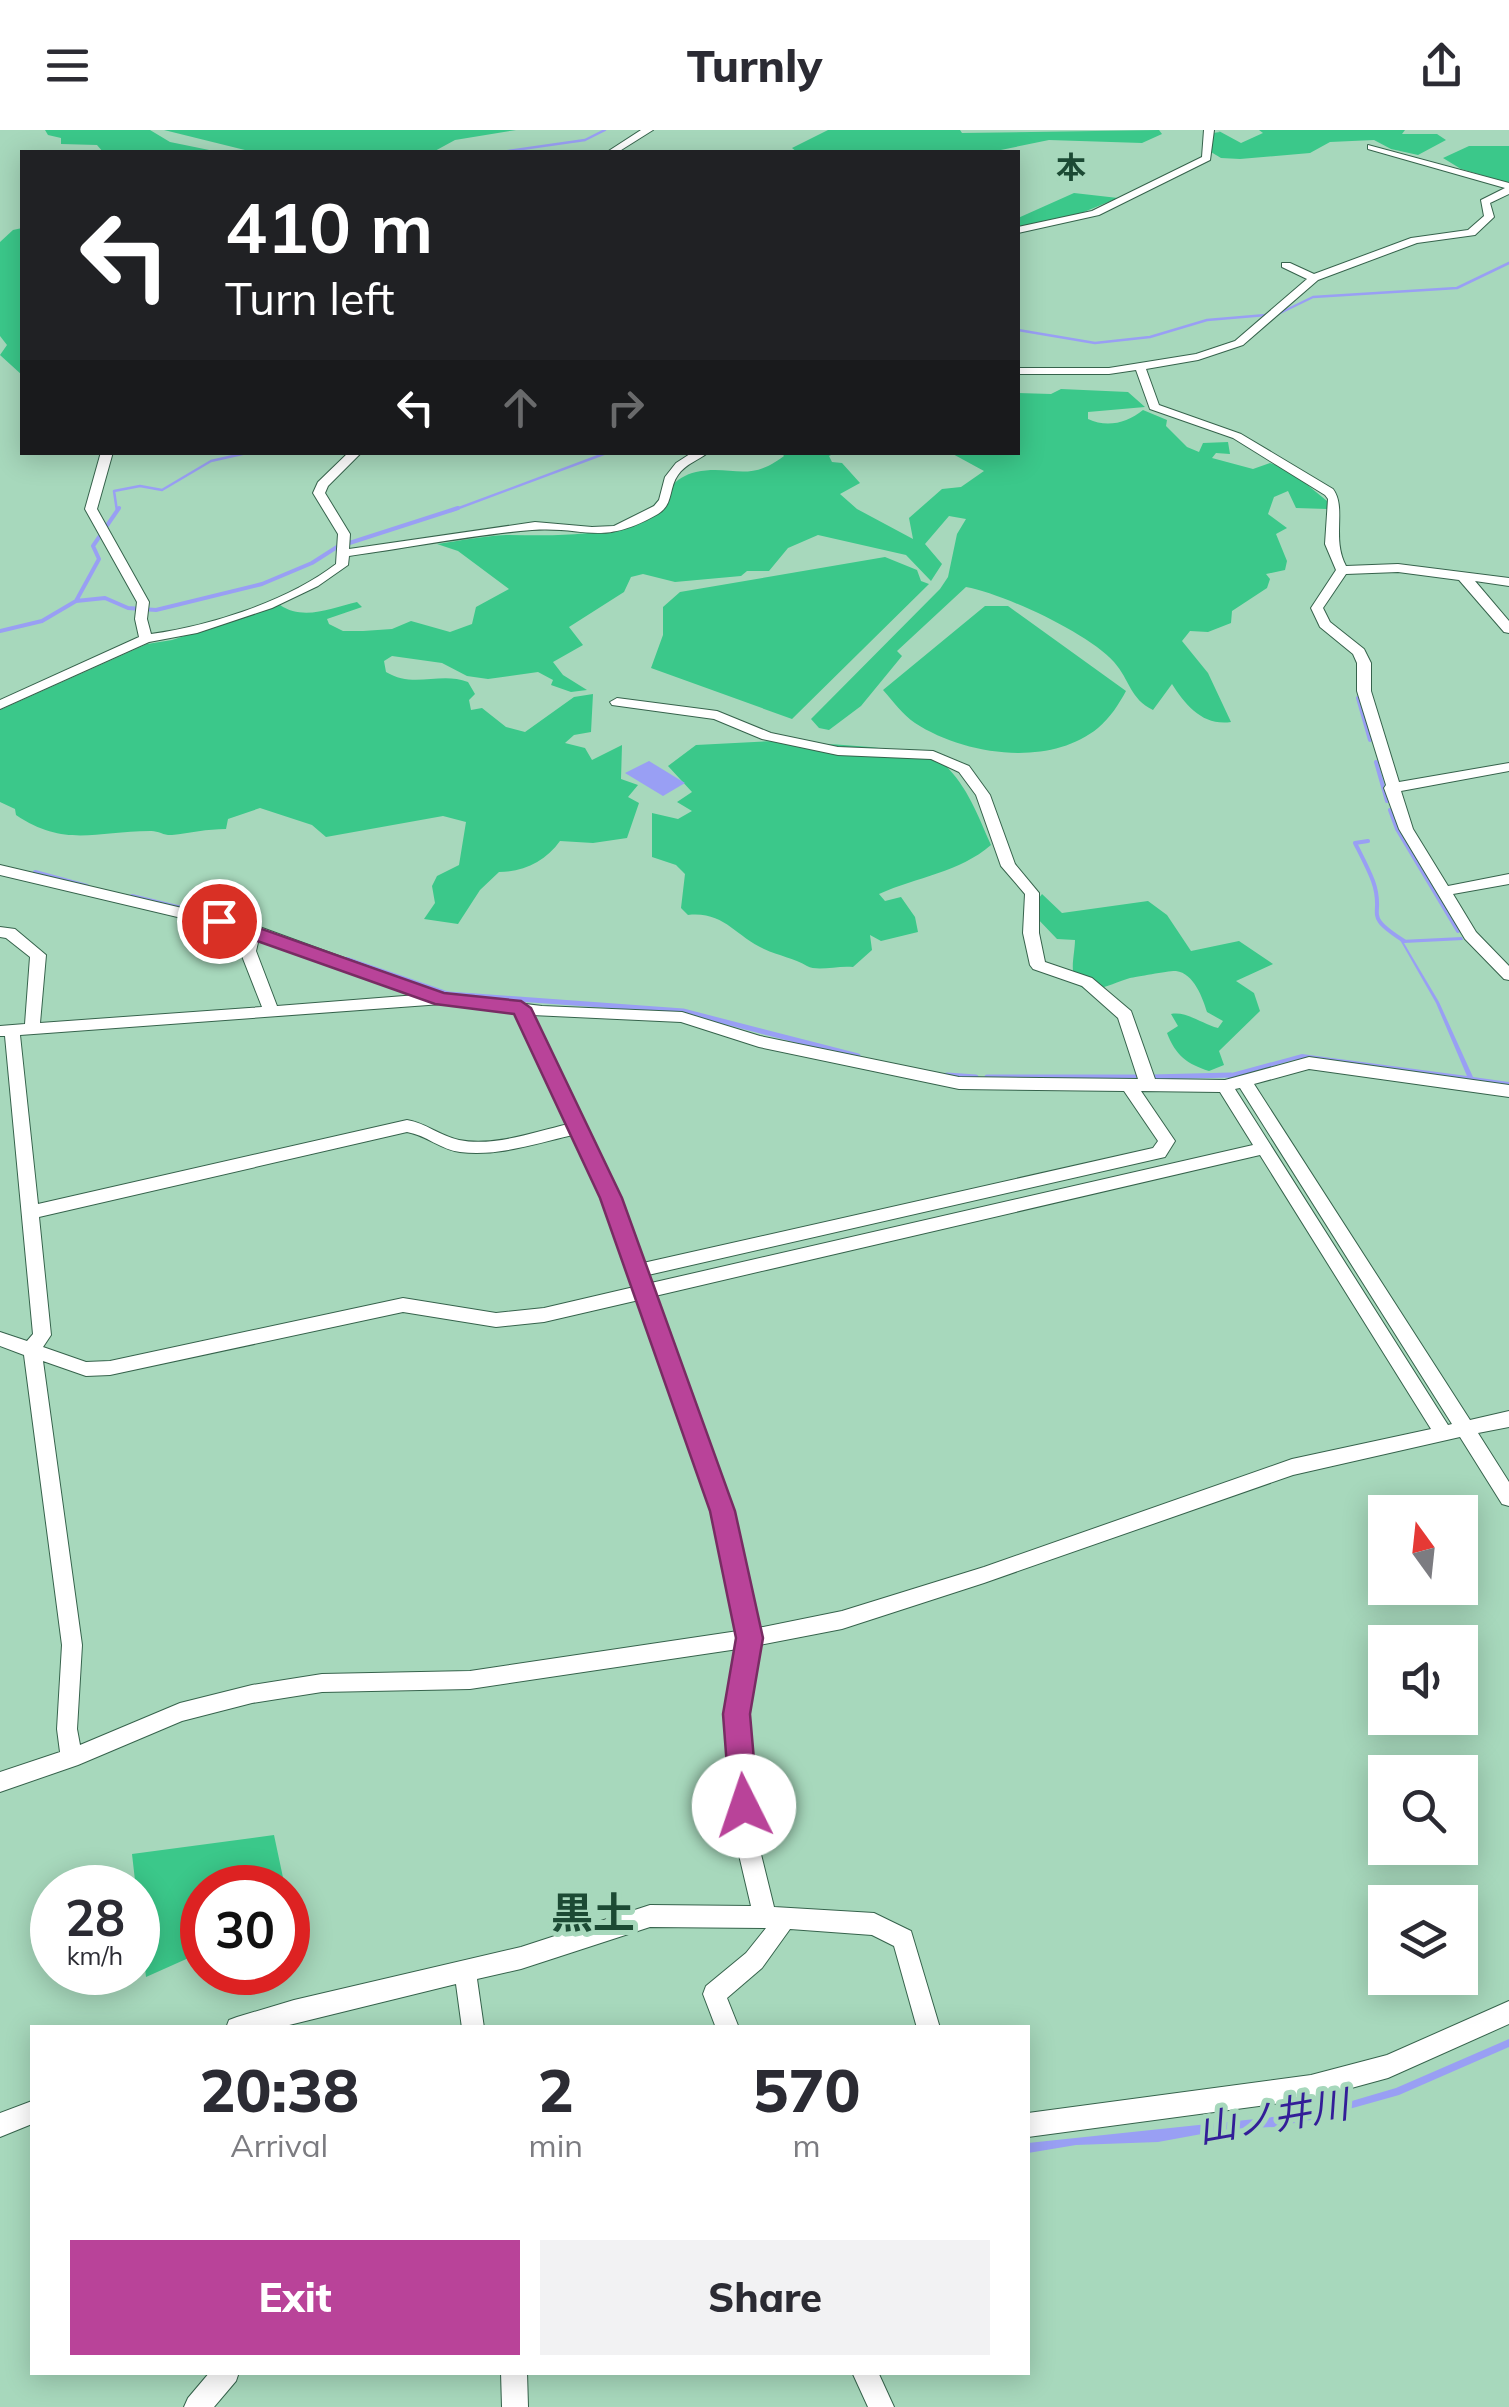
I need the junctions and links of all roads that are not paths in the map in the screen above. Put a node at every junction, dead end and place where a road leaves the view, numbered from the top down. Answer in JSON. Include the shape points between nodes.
{"nodes":[{"id":1,"x":648,"y":130,"type":"edge"},
{"id":2,"x":1209,"y":130,"type":"edge"},
{"id":3,"x":1371,"y":147,"type":"dead end"},
{"id":4,"x":615,"y":150,"type":"edge"},
{"id":5,"x":1509,"y":188,"type":"edge"},
{"id":6,"x":1020,"y":230,"type":"edge"},
{"id":7,"x":1140,"y":368,"type":"junction"},
{"id":8,"x":1020,"y":372,"type":"edge"},
{"id":9,"x":107,"y":455,"type":"edge"},
{"id":10,"x":353,"y":455,"type":"edge"},
{"id":11,"x":697,"y":455,"type":"edge"},
{"id":12,"x":345,"y":554,"type":"junction"},
{"id":13,"x":1342,"y":570,"type":"junction"},
{"id":14,"x":1463,"y":576,"type":"junction"},
{"id":15,"x":1509,"y":582,"type":"edge"},
{"id":16,"x":1509,"y":628,"type":"edge"},
{"id":17,"x":146,"y":640,"type":"junction"},
{"id":18,"x":617,"y":702,"type":"dead end"},
{"id":19,"x":0,"y":705,"type":"edge"},
{"id":20,"x":1509,"y":767,"type":"edge"},
{"id":21,"x":1391,"y":788,"type":"junction"},
{"id":22,"x":0,"y":870,"type":"edge"},
{"id":23,"x":1509,"y":878,"type":"edge"},
{"id":24,"x":1444,"y":891,"type":"junction"},
{"id":25,"x":254,"y":930,"type":"junction"},
{"id":26,"x":0,"y":932,"type":"edge"},
{"id":27,"x":1509,"y":975,"type":"edge"},
{"id":28,"x":442,"y":999,"type":"junction"},
{"id":29,"x":521,"y":1008,"type":"junction"},
{"id":30,"x":272,"y":1012,"type":"junction"},
{"id":31,"x":32,"y":1029,"type":"junction"},
{"id":32,"x":6,"y":1031,"type":"edge"},
{"id":33,"x":1245,"y":1082,"type":"junction"},
{"id":34,"x":1138,"y":1084,"type":"junction"},
{"id":35,"x":1225,"y":1086,"type":"junction"},
{"id":36,"x":1509,"y":1091,"type":"edge"},
{"id":37,"x":578,"y":1128,"type":"junction"},
{"id":38,"x":21,"y":1135,"type":"junction"},
{"id":39,"x":0,"y":1139,"type":"edge"},
{"id":40,"x":1265,"y":1148,"type":"junction"},
{"id":41,"x":28,"y":1213,"type":"junction"},
{"id":42,"x":636,"y":1271,"type":"junction"},
{"id":43,"x":643,"y":1291,"type":"junction"},
{"id":44,"x":0,"y":1339,"type":"edge"},
{"id":45,"x":32,"y":1348,"type":"junction"},
{"id":46,"x":1509,"y":1418,"type":"edge"},
{"id":47,"x":1465,"y":1429,"type":"junction"},
{"id":48,"x":1444,"y":1434,"type":"junction"},
{"id":49,"x":1509,"y":1498,"type":"edge"},
{"id":50,"x":750,"y":1638,"type":"junction"},
{"id":51,"x":71,"y":1758,"type":"junction"},
{"id":52,"x":0,"y":1782,"type":"edge"},
{"id":53,"x":775,"y":1917,"type":"junction"},
{"id":54,"x":465,"y":1972,"type":"junction"},
{"id":55,"x":1509,"y":2012,"type":"edge"},
{"id":56,"x":246,"y":2025,"type":"edge"},
{"id":57,"x":472,"y":2025,"type":"edge"},
{"id":58,"x":727,"y":2025,"type":"edge"},
{"id":59,"x":928,"y":2025,"type":"edge"},
{"id":60,"x":30,"y":2115,"type":"edge"},
{"id":61,"x":0,"y":2125,"type":"edge"},
{"id":62,"x":1030,"y":2125,"type":"edge"},
{"id":63,"x":225,"y":2375,"type":"edge"},
{"id":64,"x":514,"y":2375,"type":"edge"},
{"id":65,"x":865,"y":2375,"type":"edge"},
{"id":66,"x":197,"y":2407,"type":"edge"},
{"id":67,"x":515,"y":2407,"type":"edge"},
{"id":68,"x":881,"y":2407,"type":"edge"}],
"edges":[{"from":1,"to":4,"type":"street"},
{"from":2,"to":6,"type":"street","via":[[1207,158],[1095,213]]},
{"from":3,"to":5,"type":"street"},
{"from":5,"to":7,"type":"street","via":[[1489,197],[1489,218],[1467,237],[1415,240],[1300,271],[1239,343]]},
{"from":7,"to":8,"type":"street"},
{"from":7,"to":13,"type":"street","via":[[1154,407],[1237,436],[1329,492],[1332,557]]},
{"from":9,"to":17,"type":"street","via":[[92,509],[144,602]]},
{"from":10,"to":12,"type":"street","via":[[319,494],[344,534]]},
{"from":11,"to":12,"type":"street","via":[[677,466],[658,509],[617,529],[535,526]]},
{"from":12,"to":17,"type":"street","via":[[342,565],[313,584]]},
{"from":13,"to":14,"type":"street"},
{"from":13,"to":21,"type":"street","via":[[1318,608],[1364,663],[1364,691]]},
{"from":14,"to":15,"type":"street"},
{"from":14,"to":16,"type":"street"},
{"from":17,"to":19,"type":"street"},
{"from":18,"to":34,"type":"street","via":[[717,715],[768,736],[838,751],[933,754],[964,768],[984,795],[1008,866],[1032,893],[1038,965],[1087,982],[1126,1015]]},
{"from":20,"to":21,"type":"street"},
{"from":21,"to":24,"type":"street","via":[[1406,829]]},
{"from":22,"to":25,"type":"street"},
{"from":23,"to":24,"type":"street"},
{"from":24,"to":27,"type":"street","via":[[1470,935]]},
{"from":25,"to":28,"type":"street"},
{"from":25,"to":30,"type":"street","via":[[248,951]]},
{"from":26,"to":31,"type":"street","via":[[10,932],[38,955]]},
{"from":28,"to":29,"type":"street"},
{"from":28,"to":30,"type":"street"},
{"from":29,"to":34,"type":"street","via":[[682,1017],[759,1041],[959,1083]]},
{"from":29,"to":37,"type":"street"},
{"from":30,"to":31,"type":"street"},
{"from":31,"to":32,"type":"street"},
{"from":32,"to":38,"type":"street"},
{"from":33,"to":35,"type":"street"},
{"from":33,"to":36,"type":"street","via":[[1309,1063]]},
{"from":33,"to":47,"type":"street"},
{"from":34,"to":35,"type":"street"},
{"from":34,"to":42,"type":"street","via":[[1166,1141],[1159,1153]]},
{"from":35,"to":40,"type":"street"},
{"from":37,"to":41,"type":"street","via":[[459,1146],[407,1126]]},
{"from":37,"to":42,"type":"street"},
{"from":38,"to":39,"type":"street"},
{"from":38,"to":41,"type":"street"},
{"from":40,"to":43,"type":"street"},
{"from":40,"to":48,"type":"street"},
{"from":41,"to":45,"type":"street","via":[[42,1335]]},
{"from":42,"to":43,"type":"street"},
{"from":43,"to":45,"type":"street","via":[[496,1320],[403,1305],[110,1368],[86,1369]]},
{"from":43,"to":50,"type":"street","via":[[722,1511]]},
{"from":44,"to":45,"type":"street"},
{"from":45,"to":51,"type":"street","via":[[72,1645]]},
{"from":46,"to":47,"type":"street"},
{"from":47,"to":48,"type":"street"},
{"from":47,"to":49,"type":"street"},
{"from":48,"to":50,"type":"street","via":[[1292,1467],[966,1581],[842,1620]]},
{"from":50,"to":51,"type":"street","via":[[470,1680],[322,1684],[252,1694],[180,1712]]},
{"from":50,"to":53,"type":"street","via":[[737,1714],[746,1838]]},
{"from":51,"to":52,"type":"street"},
{"from":53,"to":54,"type":"street","via":[[650,1916]]},
{"from":53,"to":58,"type":"street","via":[[768,1948],[740,1979],[714,1994]]},
{"from":53,"to":59,"type":"street","via":[[874,1924],[903,1939]]},
{"from":54,"to":56,"type":"street"},
{"from":54,"to":57,"type":"street"},
{"from":55,"to":62,"type":"street","via":[[1388,2066],[1311,2087]]},
{"from":60,"to":61,"type":"street"},
{"from":63,"to":66,"type":"street"},
{"from":64,"to":67,"type":"street"},
{"from":65,"to":68,"type":"street"}]}
